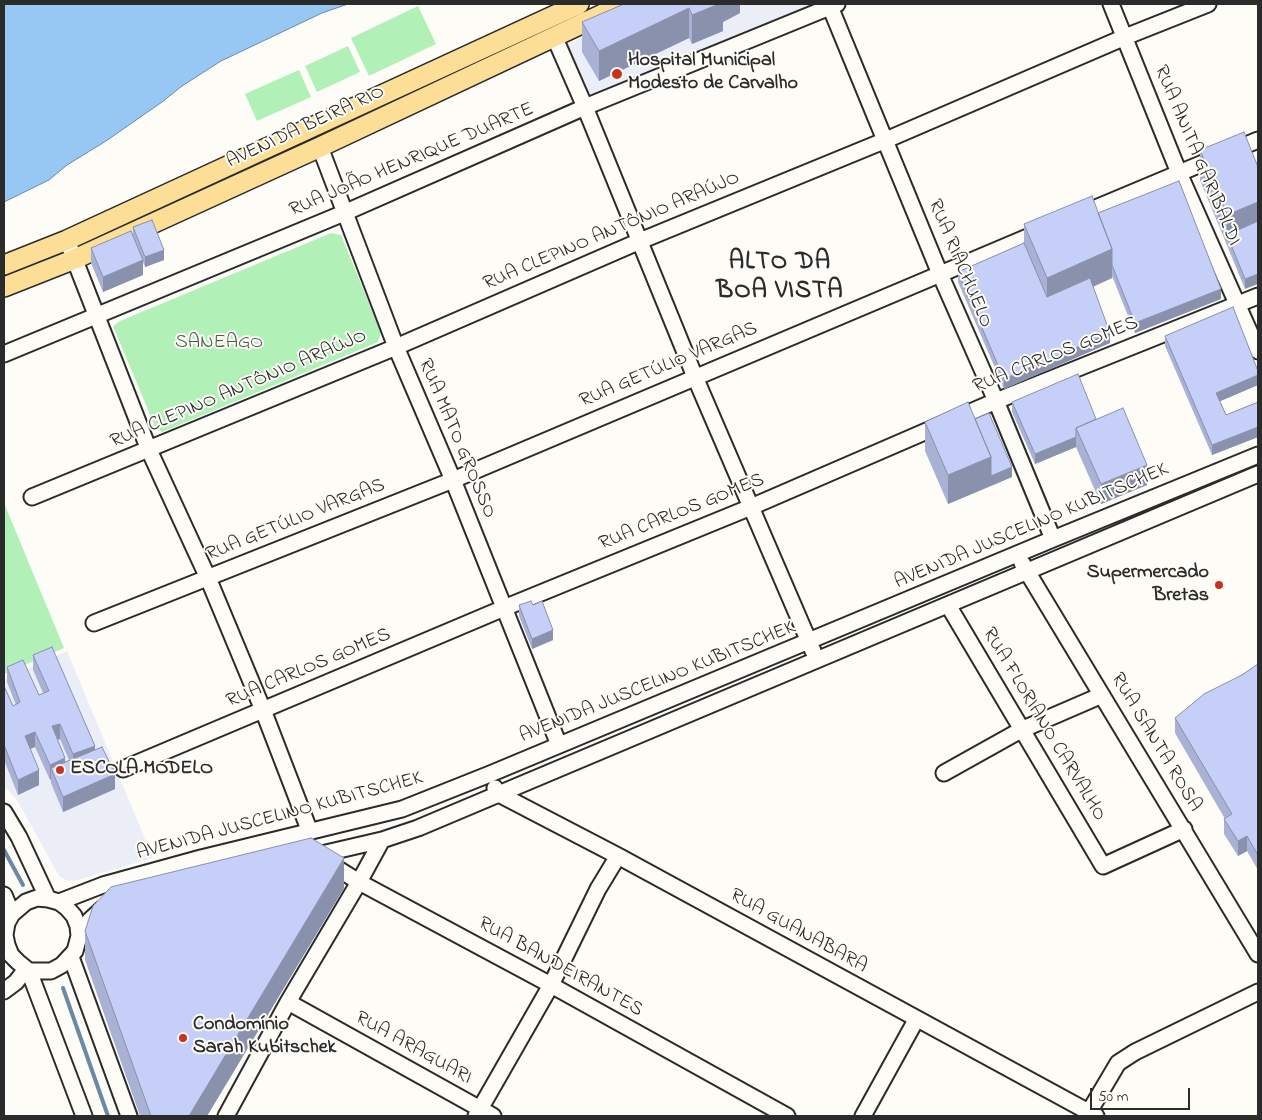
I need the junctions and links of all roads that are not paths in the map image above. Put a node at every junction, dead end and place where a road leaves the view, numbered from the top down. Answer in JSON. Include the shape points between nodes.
{"nodes":[{"id":1,"x":579,"y":4,"type":"edge"},
{"id":2,"x":624,"y":4,"type":"edge"},
{"id":3,"x":1111,"y":4,"type":"edge"},
{"id":4,"x":1208,"y":4,"type":"edge"},
{"id":5,"x":832,"y":5,"type":"edge"},
{"id":6,"x":554,"y":36,"type":"junction"},
{"id":7,"x":1125,"y":38,"type":"junction"},
{"id":8,"x":586,"y":107,"type":"junction"},
{"id":9,"x":886,"y":140,"type":"junction"},
{"id":10,"x":1258,"y":140,"type":"edge"},
{"id":11,"x":320,"y":147,"type":"junction"},
{"id":12,"x":1179,"y":173,"type":"junction"},
{"id":13,"x":344,"y":213,"type":"junction"},
{"id":14,"x":67,"y":240,"type":"junction"},
{"id":15,"x":640,"y":241,"type":"junction"},
{"id":16,"x":75,"y":259,"type":"junction"},
{"id":17,"x":4,"y":265,"type":"edge"},
{"id":18,"x":940,"y":274,"type":"junction"},
{"id":19,"x":4,"y":287,"type":"edge"},
{"id":20,"x":1258,"y":296,"type":"edge"},
{"id":21,"x":1238,"y":304,"type":"junction"},
{"id":22,"x":96,"y":316,"type":"junction"},
{"id":23,"x":396,"y":347,"type":"junction"},
{"id":24,"x":1258,"y":351,"type":"edge"},
{"id":25,"x":4,"y":354,"type":"edge"},
{"id":26,"x":695,"y":377,"type":"junction"},
{"id":27,"x":996,"y":400,"type":"junction"},
{"id":28,"x":149,"y":450,"type":"junction"},
{"id":29,"x":1258,"y":455,"type":"edge"},
{"id":30,"x":1258,"y":474,"type":"edge"},
{"id":31,"x":453,"y":480,"type":"junction"},
{"id":32,"x":32,"y":497,"type":"dead end"},
{"id":33,"x":751,"y":507,"type":"junction"},
{"id":34,"x":1053,"y":538,"type":"junction"},
{"id":35,"x":1017,"y":554,"type":"junction"},
{"id":36,"x":1027,"y":572,"type":"junction"},
{"id":37,"x":208,"y":578,"type":"junction"},
{"id":38,"x":928,"y":592,"type":"junction"},
{"id":39,"x":942,"y":607,"type":"junction"},
{"id":40,"x":504,"y":608,"type":"junction"},
{"id":41,"x":94,"y":623,"type":"dead end"},
{"id":42,"x":809,"y":642,"type":"junction"},
{"id":43,"x":817,"y":660,"type":"junction"},
{"id":44,"x":1102,"y":694,"type":"junction"},
{"id":45,"x":263,"y":710,"type":"junction"},
{"id":46,"x":621,"y":720,"type":"junction"},
{"id":47,"x":1022,"y":730,"type":"junction"},
{"id":48,"x":629,"y":738,"type":"junction"},
{"id":49,"x":559,"y":745,"type":"junction"},
{"id":50,"x":123,"y":769,"type":"dead end"},
{"id":51,"x":944,"y":773,"type":"dead end"},
{"id":52,"x":490,"y":774,"type":"junction"},
{"id":53,"x":498,"y":793,"type":"junction"},
{"id":54,"x":4,"y":812,"type":"edge"},
{"id":55,"x":1184,"y":830,"type":"junction"},
{"id":56,"x":310,"y":832,"type":"junction"},
{"id":57,"x":382,"y":840,"type":"junction"},
{"id":58,"x":315,"y":855,"type":"junction"},
{"id":59,"x":618,"y":856,"type":"junction"},
{"id":60,"x":296,"y":859,"type":"edge"},
{"id":61,"x":360,"y":882,"type":"junction"},
{"id":62,"x":4,"y":895,"type":"edge"},
{"id":63,"x":54,"y":900,"type":"junction"},
{"id":64,"x":115,"y":902,"type":"edge"},
{"id":65,"x":8,"y":920,"type":"edge"},
{"id":66,"x":79,"y":936,"type":"junction"},
{"id":67,"x":1258,"y":954,"type":"edge"},
{"id":68,"x":71,"y":957,"type":"junction"},
{"id":69,"x":28,"y":970,"type":"junction"},
{"id":70,"x":551,"y":985,"type":"junction"},
{"id":71,"x":4,"y":991,"type":"edge"},
{"id":72,"x":1258,"y":992,"type":"edge"},
{"id":73,"x":288,"y":1002,"type":"junction"},
{"id":74,"x":916,"y":1020,"type":"junction"},
{"id":75,"x":483,"y":1114,"type":"edge"},
{"id":76,"x":1092,"y":1114,"type":"edge"},
{"id":77,"x":84,"y":1116,"type":"edge"},
{"id":78,"x":129,"y":1116,"type":"edge"},
{"id":79,"x":226,"y":1116,"type":"edge"},
{"id":80,"x":787,"y":1116,"type":"edge"},
{"id":81,"x":863,"y":1116,"type":"edge"}],
"edges":[{"from":1,"to":14,"type":"main road","name":"AVENIDA BEIRA RIO"},
{"from":2,"to":6,"type":"main road","name":"AVENIDA BEIRA RIO"},
{"from":3,"to":7,"type":"street","name":"RUA ANITA GARIBALDI"},
{"from":4,"to":7,"type":"street","name":"RUA CLEPINO ANTÔNIO ARAÚJO"},
{"from":5,"to":8,"type":"street","name":"RUA JOÃO HENRIQUE DUARTE"},
{"from":5,"to":9,"type":"street","name":"RUA RIACHUELO"},
{"from":6,"to":8,"type":"street"},
{"from":6,"to":11,"type":"main road","name":"AVENIDA BEIRA RIO"},
{"from":7,"to":9,"type":"street","name":"RUA CLEPINO ANTÔNIO ARAÚJO"},
{"from":7,"to":12,"type":"street","name":"RUA ANITA GARIBALDI"},
{"from":8,"to":13,"type":"street","name":"RUA JOÃO HENRIQUE DUARTE"},
{"from":8,"to":15,"type":"street"},
{"from":9,"to":15,"type":"street","name":"RUA CLEPINO ANTÔNIO ARAÚJO"},
{"from":9,"to":18,"type":"street","name":"RUA RIACHUELO"},
{"from":10,"to":12,"type":"street","name":"RUA GETÚLIO VARGAS"},
{"from":11,"to":13,"type":"street","name":"RUA MATO GROSSO"},
{"from":11,"to":16,"type":"main road","name":"AVENIDA BEIRA RIO"},
{"from":12,"to":18,"type":"street","name":"RUA GETÚLIO VARGAS"},
{"from":12,"to":21,"type":"street","name":"RUA ANITA GARIBALDI"},
{"from":13,"to":22,"type":"street","name":"RUA JOÃO HENRIQUE DUARTE"},
{"from":13,"to":23,"type":"street","name":"RUA MATO GROSSO"},
{"from":14,"to":16,"type":"street"},
{"from":14,"to":17,"type":"main road","name":"AVENIDA BEIRA RIO"},
{"from":15,"to":23,"type":"street","name":"RUA CLEPINO ANTÔNIO ARAÚJO"},
{"from":15,"to":26,"type":"street"},
{"from":16,"to":19,"type":"main road","name":"AVENIDA BEIRA RIO"},
{"from":16,"to":22,"type":"street"},
{"from":18,"to":26,"type":"street","name":"RUA GETÚLIO VARGAS"},
{"from":18,"to":27,"type":"street","name":"RUA RIACHUELO"},
{"from":20,"to":21,"type":"street","name":"RUA CARLOS GOMES"},
{"from":21,"to":24,"type":"street","name":"RUA ANITA GARIBALDI"},
{"from":21,"to":27,"type":"street","name":"RUA CARLOS GOMES"},
{"from":22,"to":25,"type":"street","name":"RUA JOÃO HENRIQUE DUARTE"},
{"from":22,"to":28,"type":"street"},
{"from":23,"to":28,"type":"street","name":"RUA CLEPINO ANTÔNIO ARAÚJO"},
{"from":23,"to":31,"type":"street","name":"RUA MATO GROSSO"},
{"from":26,"to":31,"type":"street","name":"RUA GETÚLIO VARGAS"},
{"from":26,"to":33,"type":"street"},
{"from":27,"to":33,"type":"street","name":"RUA CARLOS GOMES"},
{"from":27,"to":34,"type":"street","name":"RUA RIACHUELO"},
{"from":28,"to":32,"type":"street","name":"RUA CLEPINO ANTÔNIO ARAÚJO"},
{"from":28,"to":37,"type":"street"},
{"from":29,"to":34,"type":"street","name":"AVENIDA JUSCELINO KUBITSCHEK"},
{"from":30,"to":36,"type":"street","name":"AVENIDA JUSCELINO KUBITSCHEK"},
{"from":31,"to":37,"type":"street","name":"RUA GETÚLIO VARGAS"},
{"from":31,"to":40,"type":"street","name":"RUA MATO GROSSO"},
{"from":33,"to":40,"type":"street","name":"RUA CARLOS GOMES"},
{"from":33,"to":42,"type":"street"},
{"from":34,"to":35,"type":"street","name":"AVENIDA JUSCELINO KUBITSCHEK"},
{"from":35,"to":36,"type":"street","name":"RUA SANTA ROSA"},
{"from":35,"to":38,"type":"street","name":"AVENIDA JUSCELINO KUBITSCHEK"},
{"from":36,"to":39,"type":"street","name":"AVENIDA JUSCELINO KUBITSCHEK"},
{"from":36,"to":44,"type":"street","name":"RUA SANTA ROSA"},
{"from":37,"to":41,"type":"street","name":"RUA GETÚLIO VARGAS"},
{"from":37,"to":45,"type":"street"},
{"from":38,"to":39,"type":"street","name":"RUA FLORIANO CARVALHO"},
{"from":38,"to":42,"type":"street","name":"AVENIDA JUSCELINO KUBITSCHEK"},
{"from":39,"to":43,"type":"street","name":"AVENIDA JUSCELINO KUBITSCHEK"},
{"from":39,"to":47,"type":"street","name":"RUA FLORIANO CARVALHO","via":[[980,658]]},
{"from":40,"to":45,"type":"street","name":"RUA CARLOS GOMES"},
{"from":40,"to":49,"type":"street","name":"RUA MATO GROSSO"},
{"from":42,"to":43,"type":"street"},
{"from":42,"to":46,"type":"street","name":"AVENIDA JUSCELINO KUBITSCHEK"},
{"from":43,"to":48,"type":"street","name":"AVENIDA JUSCELINO KUBITSCHEK"},
{"from":44,"to":47,"type":"street"},
{"from":44,"to":55,"type":"street","name":"RUA SANTA ROSA"},
{"from":45,"to":50,"type":"street","name":"RUA CARLOS GOMES"},
{"from":45,"to":56,"type":"street"},
{"from":46,"to":48,"type":"street"},
{"from":46,"to":49,"type":"street","name":"AVENIDA JUSCELINO KUBITSCHEK"},
{"from":47,"to":51,"type":"street"},
{"from":47,"to":55,"type":"street","name":"RUA FLORIANO CARVALHO","via":[[1103,866]]},
{"from":48,"to":53,"type":"street","name":"AVENIDA JUSCELINO KUBITSCHEK"},
{"from":49,"to":52,"type":"street","name":"AVENIDA JUSCELINO KUBITSCHEK"},
{"from":52,"to":53,"type":"street"},
{"from":52,"to":56,"type":"street","name":"AVENIDA JUSCELINO KUBITSCHEK","via":[[402,808]]},
{"from":53,"to":57,"type":"street","name":"AVENIDA JUSCELINO KUBITSCHEK"},
{"from":53,"to":59,"type":"street","name":"RUA GUANABARA"},
{"from":54,"to":63,"type":"street"},
{"from":55,"to":67,"type":"street","name":"RUA SANTA ROSA"},
{"from":56,"to":63,"type":"street","name":"AVENIDA JUSCELINO KUBITSCHEK","via":[[201,858]]},
{"from":57,"to":58,"type":"street","name":"AVENIDA JUSCELINO KUBITSCHEK"},
{"from":57,"to":61,"type":"street"},
{"from":58,"to":60,"type":"street","name":"AVENIDA JUSCELINO KUBITSCHEK"},
{"from":58,"to":61,"type":"street","name":"RUA BANDEIRANTES"},
{"from":59,"to":70,"type":"street","via":[[598,889]]},
{"from":59,"to":74,"type":"street","name":"RUA GUANABARA"},
{"from":61,"to":70,"type":"street","name":"RUA BANDEIRANTES"},
{"from":61,"to":73,"type":"street"},
{"from":62,"to":65,"type":"street"},
{"from":63,"to":65,"type":"street","via":[[37,898],[26,902]]},
{"from":63,"to":66,"type":"street","via":[[74,916]]},
{"from":64,"to":66,"type":"street","via":[[101,909]]},
{"from":65,"to":69,"type":"street","via":[[6,945],[11,955]]},
{"from":66,"to":68,"type":"street"},
{"from":68,"to":69,"type":"street","via":[[62,966],[51,970]]},
{"from":68,"to":78,"type":"street"},
{"from":69,"to":71,"type":"street"},
{"from":69,"to":77,"type":"street"},
{"from":70,"to":75,"type":"street"},
{"from":70,"to":80,"type":"street","name":"RUA BANDEIRANTES"},
{"from":72,"to":76,"type":"street","via":[[1118,1063]]},
{"from":73,"to":75,"type":"street","name":"RUA ARAGUARI"},
{"from":73,"to":79,"type":"street"},
{"from":74,"to":76,"type":"street","name":"RUA GUANABARA"},
{"from":74,"to":81,"type":"street"}]}
